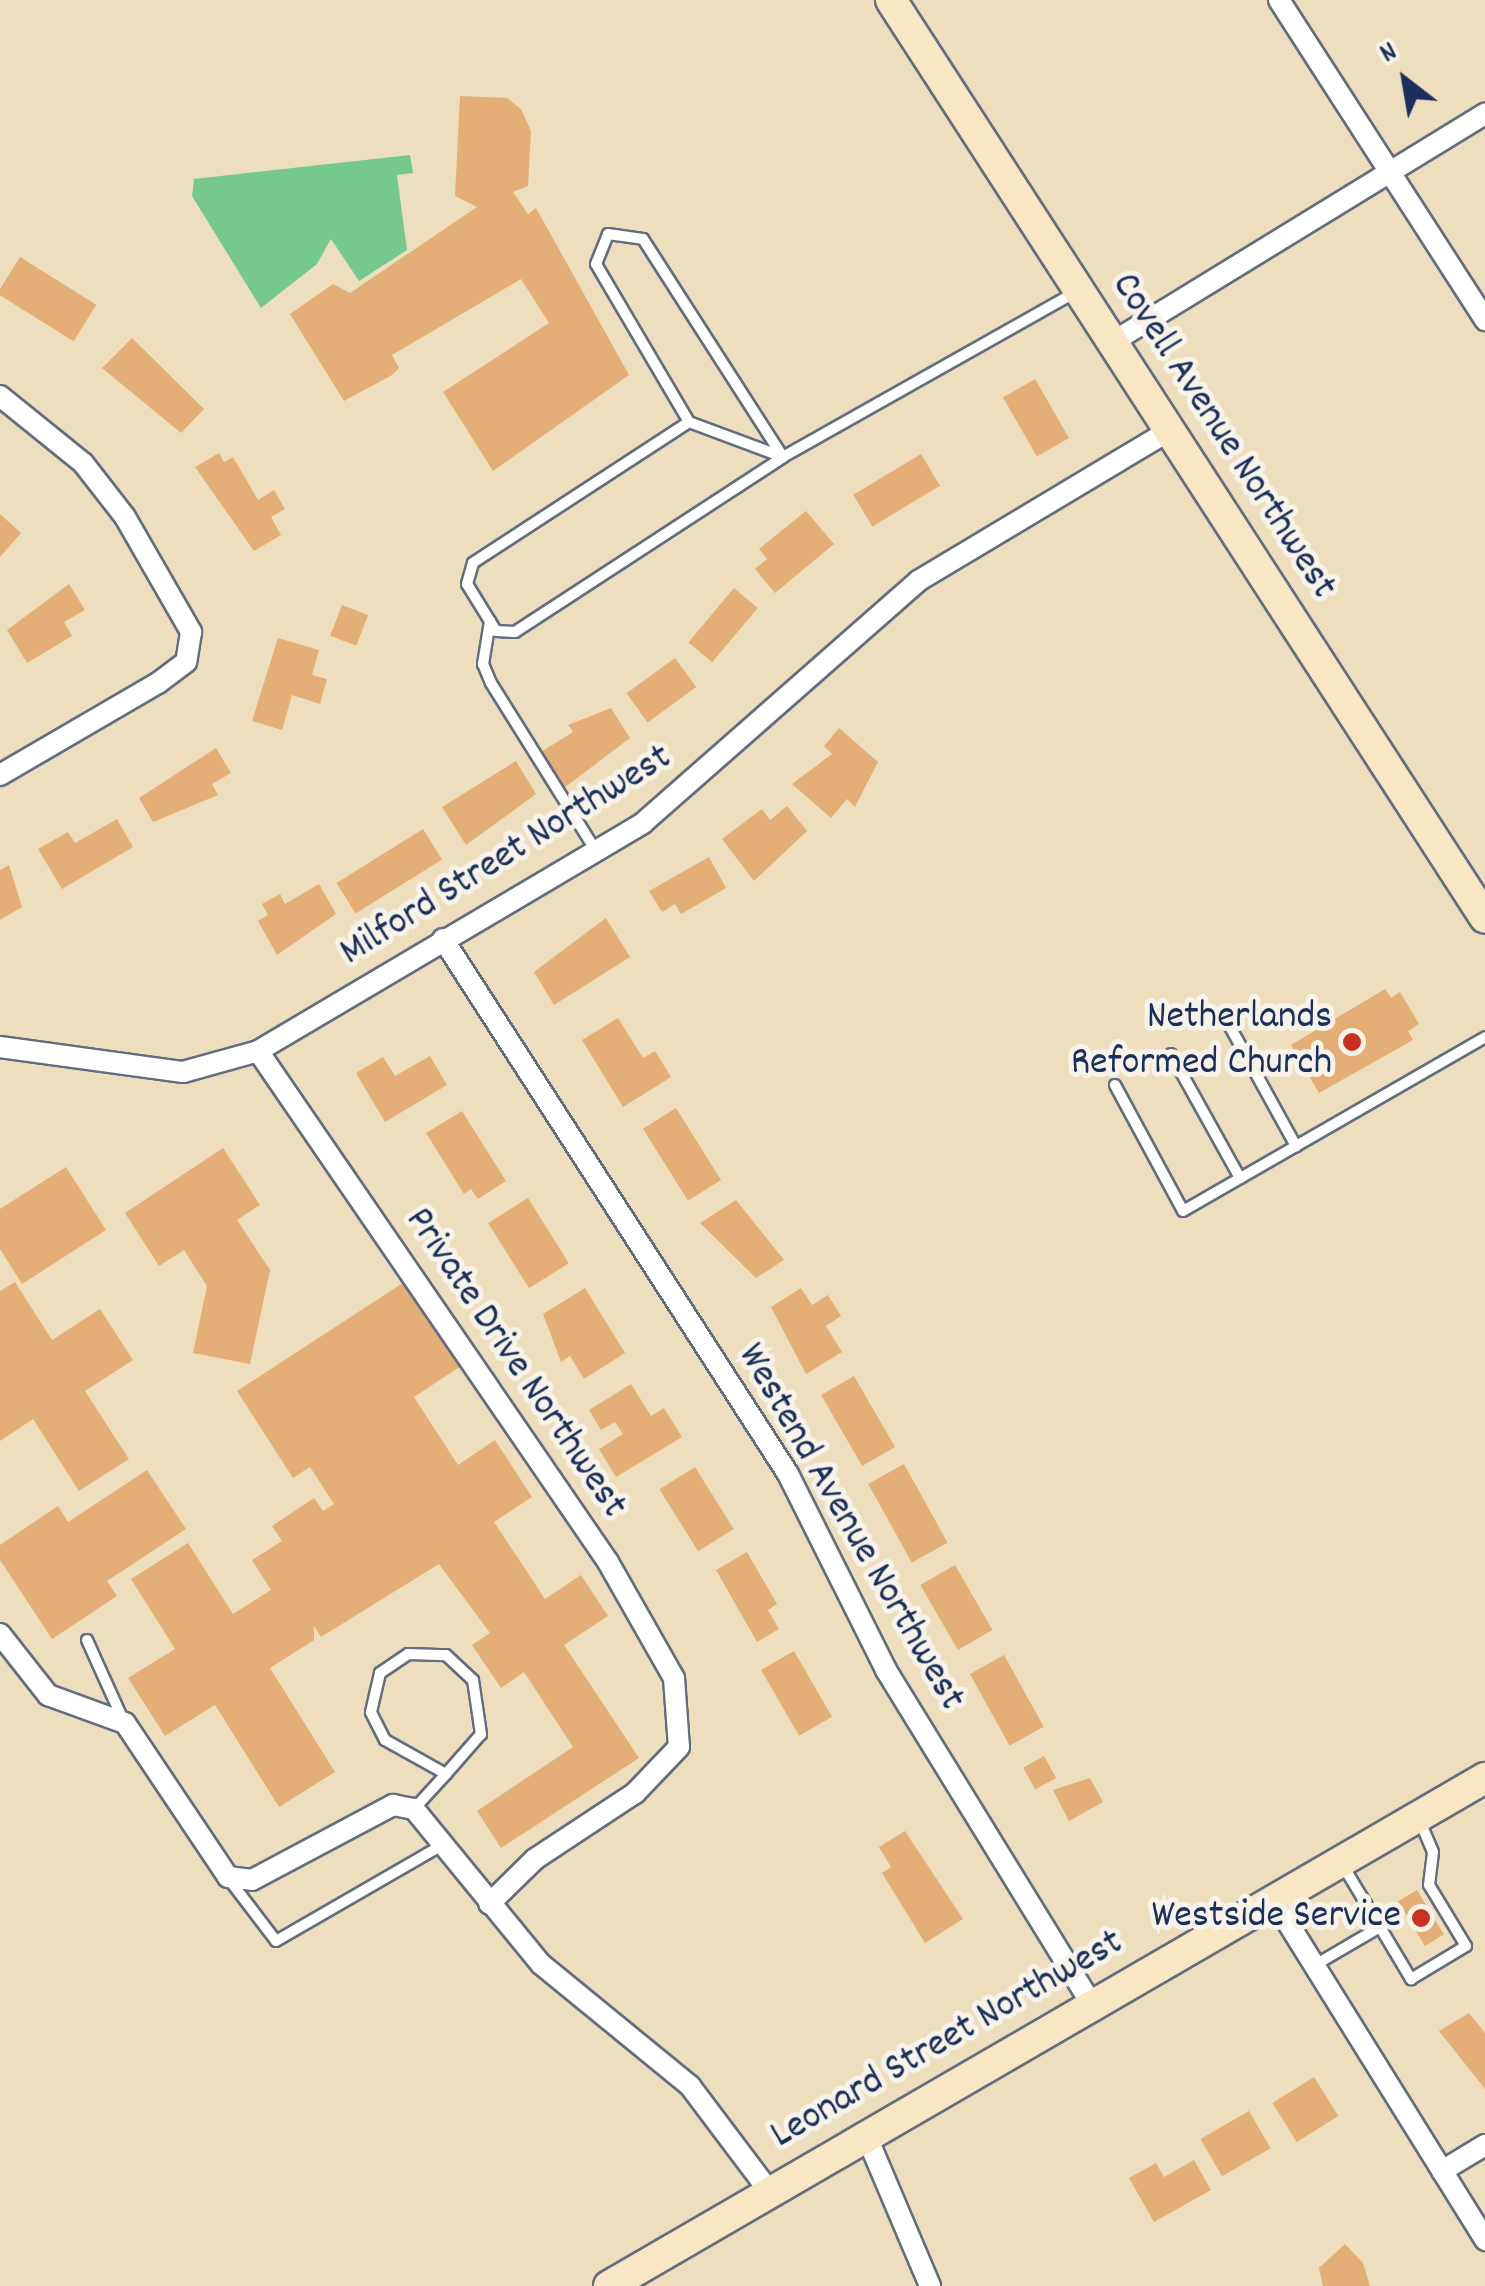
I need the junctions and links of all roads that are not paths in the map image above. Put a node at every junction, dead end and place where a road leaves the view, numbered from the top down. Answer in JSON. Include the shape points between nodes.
{"nodes":[{"id":1,"x":891,"y":0,"type":"edge"},
{"id":2,"x":1279,"y":0,"type":"edge"},
{"id":3,"x":1485,"y":114,"type":"edge"},
{"id":4,"x":1389,"y":172,"type":"junction"},
{"id":5,"x":1078,"y":290,"type":"junction"},
{"id":6,"x":1485,"y":320,"type":"edge"},
{"id":7,"x":1111,"y":344,"type":"junction"},
{"id":8,"x":0,"y":396,"type":"edge"},
{"id":9,"x":688,"y":422,"type":"junction"},
{"id":10,"x":1169,"y":431,"type":"junction"},
{"id":11,"x":784,"y":457,"type":"junction"},
{"id":12,"x":490,"y":621,"type":"junction"},
{"id":13,"x":0,"y":776,"type":"edge"},
{"id":14,"x":596,"y":851,"type":"junction"},
{"id":15,"x":1485,"y":918,"type":"edge"},
{"id":16,"x":444,"y":939,"type":"junction"},
{"id":17,"x":1228,"y":1022,"type":"dead end"},
{"id":18,"x":1485,"y":1037,"type":"edge"},
{"id":19,"x":0,"y":1048,"type":"edge"},
{"id":20,"x":258,"y":1050,"type":"junction"},
{"id":21,"x":1171,"y":1054,"type":"dead end"},
{"id":22,"x":1115,"y":1085,"type":"dead end"},
{"id":23,"x":1296,"y":1146,"type":"junction"},
{"id":24,"x":1240,"y":1178,"type":"junction"},
{"id":25,"x":0,"y":1634,"type":"edge"},
{"id":26,"x":88,"y":1640,"type":"dead end"},
{"id":27,"x":125,"y":1723,"type":"junction"},
{"id":28,"x":446,"y":1774,"type":"junction"},
{"id":29,"x":1485,"y":1778,"type":"edge"},
{"id":30,"x":414,"y":1809,"type":"junction"},
{"id":31,"x":1418,"y":1816,"type":"junction"},
{"id":32,"x":442,"y":1845,"type":"junction"},
{"id":33,"x":1340,"y":1860,"type":"junction"},
{"id":34,"x":228,"y":1877,"type":"junction"},
{"id":35,"x":1273,"y":1899,"type":"junction"},
{"id":36,"x":489,"y":1904,"type":"junction"},
{"id":37,"x":1380,"y":1927,"type":"junction"},
{"id":38,"x":1314,"y":1965,"type":"junction"},
{"id":39,"x":1091,"y":2003,"type":"junction"},
{"id":40,"x":866,"y":2134,"type":"junction"},
{"id":41,"x":1485,"y":2146,"type":"edge"},
{"id":42,"x":1442,"y":2170,"type":"junction"},
{"id":43,"x":770,"y":2192,"type":"junction"},
{"id":44,"x":1485,"y":2240,"type":"edge"},
{"id":45,"x":609,"y":2286,"type":"edge"},
{"id":46,"x":930,"y":2286,"type":"edge"}],
"edges":[{"from":1,"to":5,"type":"street","name":"Covell Avenue Northwest"},
{"from":2,"to":4,"type":"street"},
{"from":3,"to":4,"type":"street"},
{"from":4,"to":6,"type":"street"},
{"from":4,"to":7,"type":"street"},
{"from":5,"to":7,"type":"street","name":"Covell Avenue Northwest"},
{"from":5,"to":11,"type":"lane"},
{"from":7,"to":10,"type":"street","name":"Covell Avenue Northwest"},
{"from":8,"to":13,"type":"street","via":[[83,463],[126,517],[190,632],[186,662]]},
{"from":9,"to":11,"type":"lane"},
{"from":9,"to":11,"type":"lane","via":[[596,264],[608,234],[643,239]]},
{"from":9,"to":12,"type":"lane","via":[[473,563],[467,584]]},
{"from":10,"to":14,"type":"street","name":"Milford Street Northwest","via":[[918,580],[695,786]]},
{"from":10,"to":15,"type":"street","name":"Covell Avenue Northwest"},
{"from":11,"to":12,"type":"lane","via":[[515,632],[505,636]]},
{"from":12,"to":14,"type":"lane","via":[[482,664]]},
{"from":14,"to":16,"type":"street","name":"Milford Street Northwest"},
{"from":16,"to":20,"type":"street","name":"Milford Street Northwest"},
{"from":16,"to":39,"type":"street","name":"Westend Avenue Northwest","via":[[788,1474],[886,1670]]},
{"from":17,"to":23,"type":"lane"},
{"from":18,"to":23,"type":"lane"},
{"from":19,"to":20,"type":"street","via":[[183,1072]]},
{"from":20,"to":36,"type":"street","name":"Private Drive Northwest","via":[[608,1562],[674,1678],[678,1747],[635,1793],[535,1859]]},
{"from":21,"to":24,"type":"lane"},
{"from":22,"to":24,"type":"lane","via":[[1182,1211]]},
{"from":23,"to":24,"type":"lane"},
{"from":25,"to":27,"type":"street","via":[[48,1696]]},
{"from":26,"to":27,"type":"lane"},
{"from":27,"to":34,"type":"street"},
{"from":28,"to":28,"type":"lane","via":[[481,1734],[473,1680],[446,1655],[408,1654],[380,1674],[371,1712],[385,1740]]},
{"from":28,"to":30,"type":"lane"},
{"from":29,"to":31,"type":"street","name":"Leonard Street Northwest"},
{"from":30,"to":32,"type":"street"},
{"from":30,"to":34,"type":"street","via":[[393,1805],[252,1880]]},
{"from":31,"to":33,"type":"street","name":"Leonard Street Northwest"},
{"from":31,"to":37,"type":"lane","via":[[1433,1852],[1429,1885],[1466,1946],[1411,1979]]},
{"from":32,"to":34,"type":"lane","via":[[276,1941]]},
{"from":32,"to":36,"type":"street"},
{"from":33,"to":35,"type":"street","name":"Leonard Street Northwest"},
{"from":33,"to":37,"type":"lane"},
{"from":35,"to":38,"type":"street"},
{"from":35,"to":39,"type":"street","name":"Leonard Street Northwest"},
{"from":36,"to":43,"type":"street","via":[[541,1964],[690,2086]]},
{"from":37,"to":38,"type":"lane"},
{"from":38,"to":42,"type":"street"},
{"from":39,"to":40,"type":"street","name":"Leonard Street Northwest"},
{"from":40,"to":43,"type":"street","name":"Leonard Street Northwest"},
{"from":40,"to":46,"type":"street"},
{"from":41,"to":42,"type":"street"},
{"from":42,"to":44,"type":"street"},
{"from":43,"to":45,"type":"street","name":"Leonard Street Northwest"}]}
